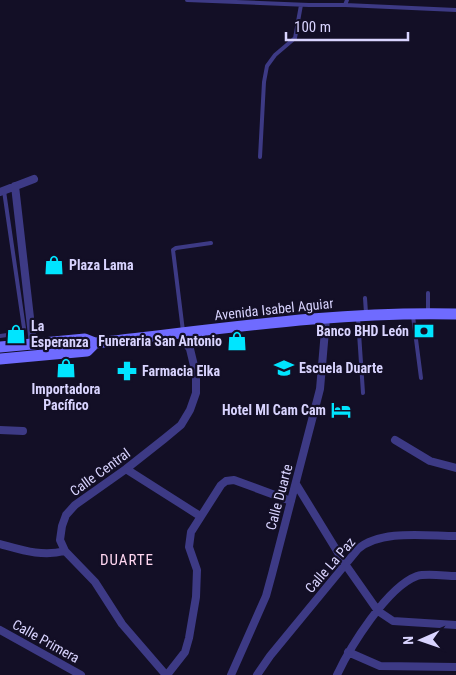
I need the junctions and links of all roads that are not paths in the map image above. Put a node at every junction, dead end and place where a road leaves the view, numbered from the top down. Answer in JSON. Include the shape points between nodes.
{"nodes":[{"id":1,"x":187,"y":0,"type":"edge"},
{"id":2,"x":347,"y":0,"type":"edge"},
{"id":3,"x":301,"y":5,"type":"junction"},
{"id":4,"x":345,"y":5,"type":"junction"},
{"id":5,"x":456,"y":10,"type":"edge"},
{"id":6,"x":260,"y":157,"type":"dead end"},
{"id":7,"x":34,"y":179,"type":"dead end"},
{"id":8,"x":15,"y":186,"type":"junction"},
{"id":9,"x":2,"y":191,"type":"edge"},
{"id":10,"x":211,"y":243,"type":"dead end"},
{"id":11,"x":428,"y":293,"type":"dead end"},
{"id":12,"x":365,"y":298,"type":"dead end"},
{"id":13,"x":413,"y":313,"type":"junction"},
{"id":14,"x":428,"y":313,"type":"junction"},
{"id":15,"x":456,"y":314,"type":"edge"},
{"id":16,"x":362,"y":316,"type":"junction"},
{"id":17,"x":326,"y":319,"type":"junction"},
{"id":18,"x":181,"y":334,"type":"junction"},
{"id":19,"x":0,"y":336,"type":"edge"},
{"id":20,"x":0,"y":347,"type":"edge"},
{"id":21,"x":33,"y":350,"type":"junction"},
{"id":22,"x":0,"y":359,"type":"edge"},
{"id":23,"x":421,"y":378,"type":"dead end"},
{"id":24,"x":363,"y":392,"type":"dead end"},
{"id":25,"x":0,"y":430,"type":"edge"},
{"id":26,"x":23,"y":431,"type":"dead end"},
{"id":27,"x":395,"y":440,"type":"dead end"},
{"id":28,"x":456,"y":468,"type":"edge"},
{"id":29,"x":126,"y":469,"type":"junction"},
{"id":30,"x":296,"y":484,"type":"junction"},
{"id":31,"x":291,"y":501,"type":"junction"},
{"id":32,"x":200,"y":516,"type":"junction"},
{"id":33,"x":456,"y":536,"type":"edge"},
{"id":34,"x":0,"y":544,"type":"edge"},
{"id":35,"x":65,"y":551,"type":"junction"},
{"id":36,"x":345,"y":564,"type":"junction"},
{"id":37,"x":456,"y":576,"type":"edge"},
{"id":38,"x":378,"y":611,"type":"junction"},
{"id":39,"x":456,"y":625,"type":"edge"},
{"id":40,"x":0,"y":630,"type":"edge"},
{"id":41,"x":348,"y":652,"type":"junction"},
{"id":42,"x":456,"y":667,"type":"edge"},
{"id":43,"x":80,"y":675,"type":"edge"},
{"id":44,"x":167,"y":675,"type":"edge"},
{"id":45,"x":231,"y":675,"type":"edge"},
{"id":46,"x":257,"y":675,"type":"edge"},
{"id":47,"x":337,"y":675,"type":"edge"}],
"edges":[{"from":1,"to":3,"type":"lane"},
{"from":2,"to":4,"type":"lane"},
{"from":3,"to":4,"type":"lane"},
{"from":3,"to":6,"type":"lane","via":[[295,38],[267,66]]},
{"from":4,"to":5,"type":"lane"},
{"from":7,"to":8,"type":"street"},
{"from":8,"to":9,"type":"street"},
{"from":8,"to":21,"type":"street"},
{"from":9,"to":19,"type":"lane","via":[[24,328],[21,333]]},
{"from":10,"to":18,"type":"lane","via":[[173,250]]},
{"from":11,"to":14,"type":"lane"},
{"from":12,"to":16,"type":"lane"},
{"from":13,"to":14,"type":"main road","name":"Avenida Isabel Aguiar"},
{"from":13,"to":16,"type":"main road","name":"Avenida Isabel Aguiar"},
{"from":13,"to":23,"type":"lane"},
{"from":14,"to":15,"type":"main road","name":"Avenida Isabel Aguiar"},
{"from":16,"to":17,"type":"main road","name":"Avenida Isabel Aguiar"},
{"from":16,"to":24,"type":"lane"},
{"from":17,"to":18,"type":"main road","name":"Avenida Isabel Aguiar"},
{"from":17,"to":30,"type":"street","name":"Calle Duarte","via":[[320,389]]},
{"from":18,"to":21,"type":"main road","name":"Avenida Isabel Aguiar","via":[[94,343],[87,351]]},
{"from":18,"to":29,"type":"street","name":"Calle Central","via":[[190,349],[196,374],[196,393],[190,410],[181,425]]},
{"from":20,"to":21,"type":"main road","name":"Avenida Isabel Aguiar"},
{"from":21,"to":22,"type":"main road","name":"Avenida Isabel Aguiar"},
{"from":25,"to":26,"type":"street"},
{"from":27,"to":28,"type":"street","via":[[430,461]]},
{"from":29,"to":32,"type":"street"},
{"from":29,"to":35,"type":"street","name":"Calle Central","via":[[66,515],[60,540]]},
{"from":30,"to":31,"type":"street","name":"Calle Duarte"},
{"from":30,"to":36,"type":"street"},
{"from":31,"to":32,"type":"street","via":[[230,480],[221,485]]},
{"from":31,"to":45,"type":"street","name":"Calle Duarte","via":[[266,596]]},
{"from":32,"to":44,"type":"street","via":[[189,539],[198,579],[189,638],[185,652]]},
{"from":33,"to":36,"type":"street","name":"Calle La Paz","via":[[393,536],[372,540],[358,549]]},
{"from":34,"to":35,"type":"street","via":[[43,554]]},
{"from":35,"to":44,"type":"street","via":[[95,582],[122,624]]},
{"from":36,"to":38,"type":"street"},
{"from":36,"to":46,"type":"street","name":"Calle La Paz"},
{"from":37,"to":38,"type":"street","via":[[418,576],[398,588]]},
{"from":38,"to":39,"type":"street","via":[[393,621]]},
{"from":38,"to":41,"type":"street"},
{"from":40,"to":43,"type":"street","name":"Calle Primera"},
{"from":41,"to":42,"type":"street","via":[[380,666]]},
{"from":41,"to":47,"type":"street"}]}
